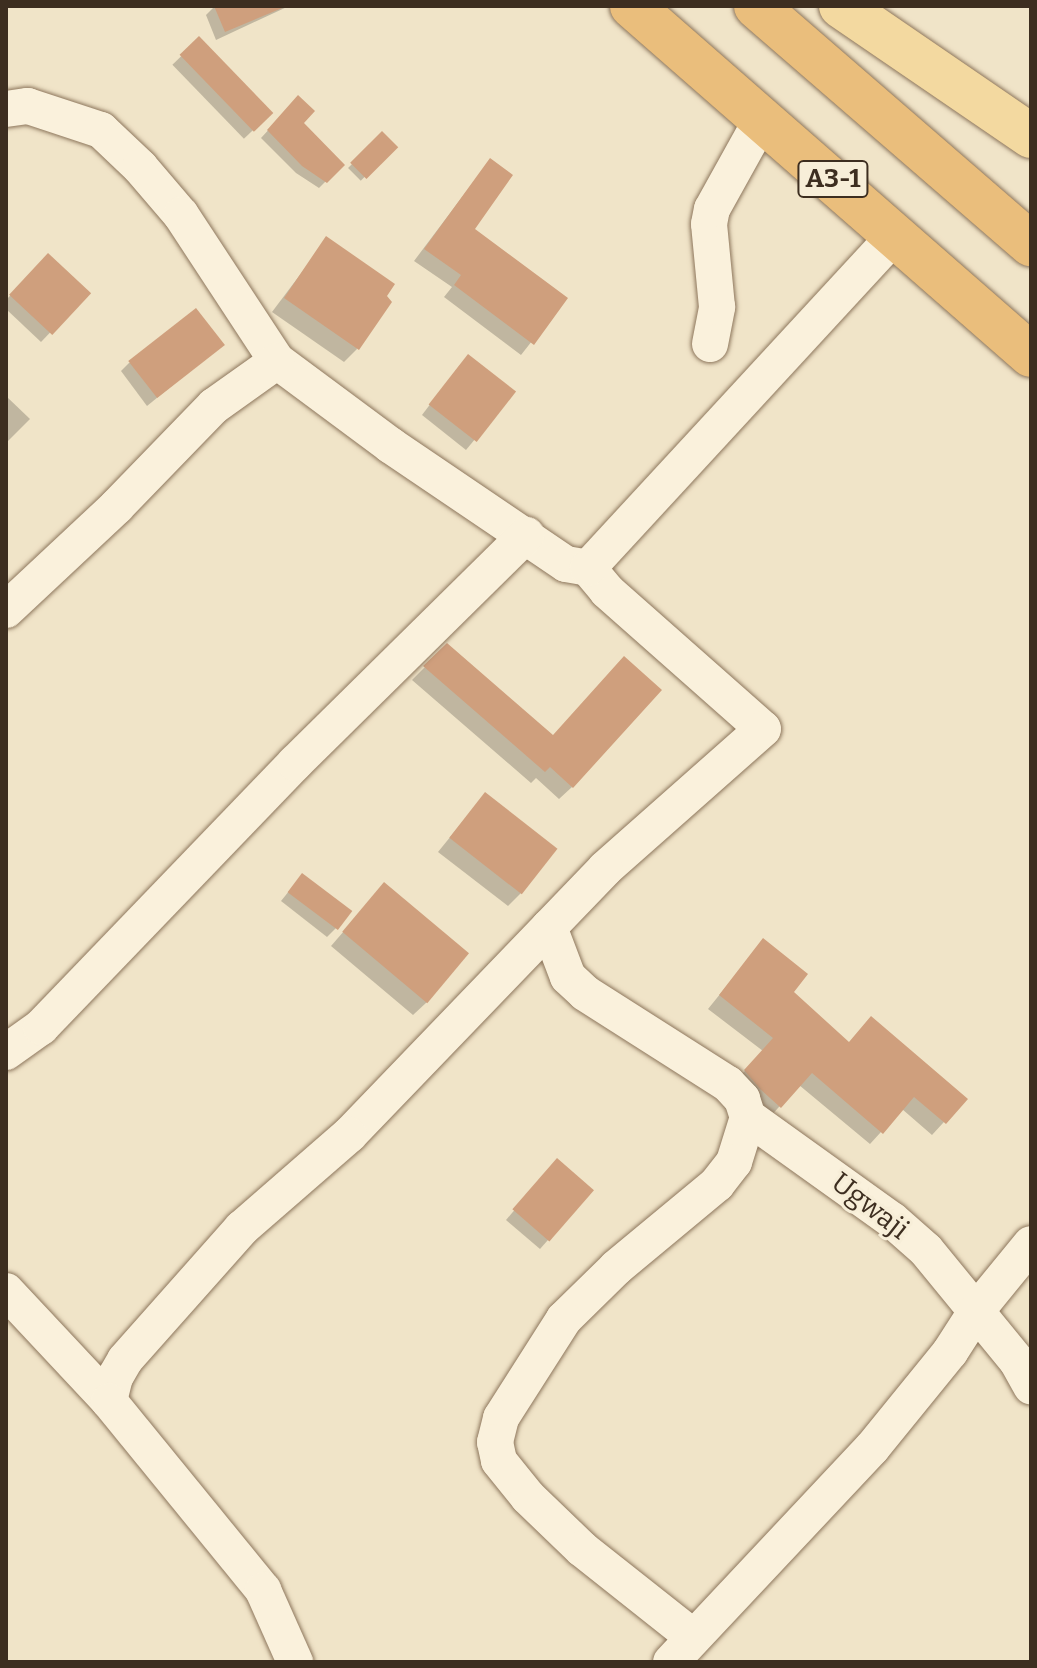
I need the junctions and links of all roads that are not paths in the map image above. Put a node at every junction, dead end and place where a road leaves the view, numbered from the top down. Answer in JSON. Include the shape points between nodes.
{"nodes":[{"id":1,"x":632,"y":6,"type":"edge"},
{"id":2,"x":756,"y":6,"type":"edge"},
{"id":3,"x":841,"y":6,"type":"edge"},
{"id":4,"x":6,"y":109,"type":"edge"},
{"id":5,"x":763,"y":117,"type":"junction"},
{"id":6,"x":1031,"y":136,"type":"edge"},
{"id":7,"x":895,"y":235,"type":"junction"},
{"id":8,"x":1031,"y":244,"type":"edge"},
{"id":9,"x":710,"y":344,"type":"dead end"},
{"id":10,"x":1031,"y":355,"type":"edge"},
{"id":11,"x":277,"y":361,"type":"junction"},
{"id":12,"x":526,"y":535,"type":"junction"},
{"id":13,"x":588,"y":568,"type":"junction"},
{"id":14,"x":6,"y":610,"type":"edge"},
{"id":15,"x":549,"y":927,"type":"junction"},
{"id":16,"x":6,"y":1052,"type":"edge"},
{"id":17,"x":748,"y":1117,"type":"junction"},
{"id":18,"x":1031,"y":1244,"type":"edge"},
{"id":19,"x":6,"y":1291,"type":"edge"},
{"id":20,"x":977,"y":1310,"type":"junction"},
{"id":21,"x":1031,"y":1386,"type":"edge"},
{"id":22,"x":109,"y":1401,"type":"junction"},
{"id":23,"x":682,"y":1649,"type":"edge"},
{"id":24,"x":295,"y":1662,"type":"edge"}],
"edges":[{"from":1,"to":5,"type":"highway","number":"A3-1"},
{"from":2,"to":8,"type":"highway","number":"A3-1"},
{"from":3,"to":6,"type":"main road"},
{"from":4,"to":11,"type":"street","via":[[28,106],[61,115],[111,139],[181,215]]},
{"from":5,"to":7,"type":"highway","number":"A3-1"},
{"from":5,"to":9,"type":"street","via":[[712,209],[717,307]]},
{"from":7,"to":10,"type":"highway","number":"A3-1"},
{"from":7,"to":13,"type":"street"},
{"from":11,"to":12,"type":"street","via":[[390,445]]},
{"from":11,"to":14,"type":"street","via":[[214,406]]},
{"from":12,"to":13,"type":"street","via":[[566,564]]},
{"from":12,"to":16,"type":"street","via":[[305,753],[41,1027]]},
{"from":13,"to":15,"type":"street","via":[[607,591],[763,729],[605,869]]},
{"from":15,"to":17,"type":"street","via":[[568,977],[728,1084],[742,1099]]},
{"from":15,"to":22,"type":"street","via":[[349,1135],[242,1228],[125,1360]]},
{"from":17,"to":20,"type":"street","name":"Ugwaji","via":[[892,1220],[926,1250]]},
{"from":17,"to":23,"type":"street","via":[[734,1162],[717,1184],[564,1319],[501,1418],[495,1442],[499,1461],[528,1497]]},
{"from":18,"to":20,"type":"street"},
{"from":19,"to":22,"type":"street"},
{"from":20,"to":21,"type":"street","name":"Ugwaji"},
{"from":20,"to":23,"type":"street","via":[[872,1448]]},
{"from":22,"to":24,"type":"street","via":[[263,1590]]}]}
